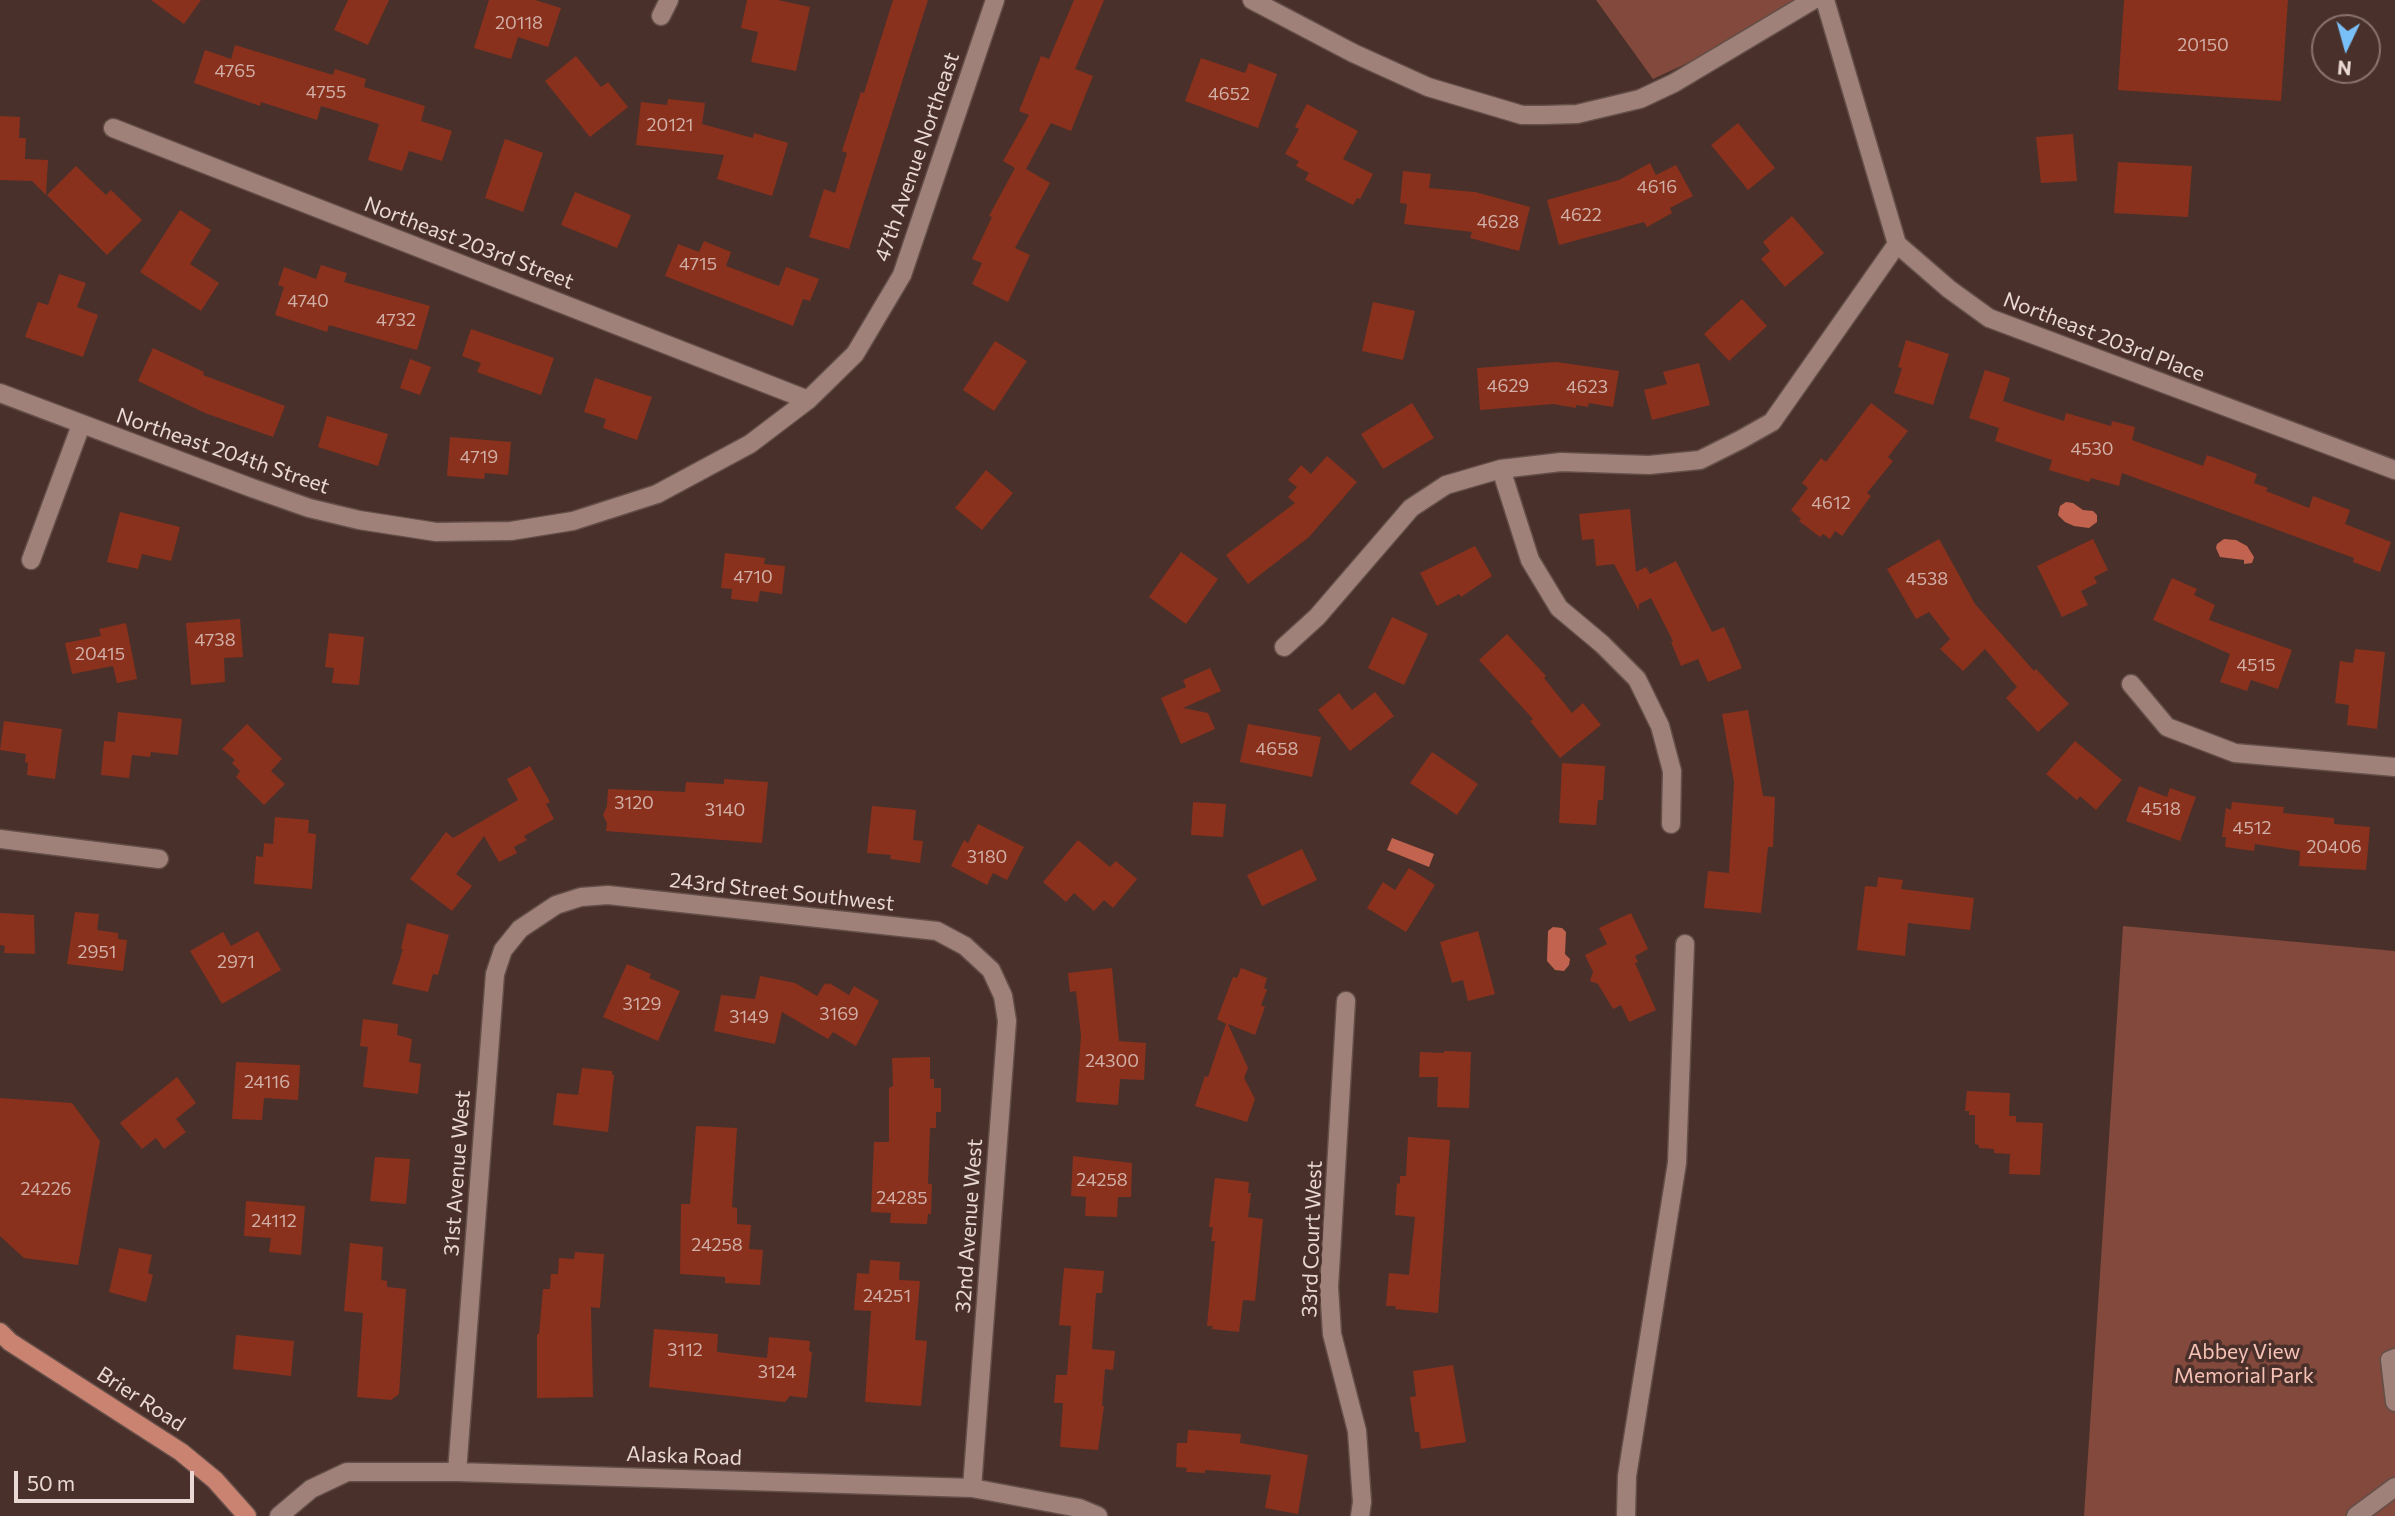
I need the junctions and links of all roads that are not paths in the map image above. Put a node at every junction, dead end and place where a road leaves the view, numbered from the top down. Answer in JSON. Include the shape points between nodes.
{"nodes":[{"id":1,"x":995,"y":0,"type":"edge"},
{"id":2,"x":1252,"y":0,"type":"edge"},
{"id":3,"x":1814,"y":0,"type":"edge"},
{"id":4,"x":1825,"y":0,"type":"edge"},
{"id":5,"x":113,"y":128,"type":"dead end"},
{"id":6,"x":1897,"y":244,"type":"junction"},
{"id":7,"x":0,"y":393,"type":"edge"},
{"id":8,"x":808,"y":400,"type":"junction"},
{"id":9,"x":82,"y":425,"type":"junction"},
{"id":10,"x":1501,"y":469,"type":"junction"},
{"id":11,"x":2395,"y":470,"type":"edge"},
{"id":12,"x":436,"y":532,"type":"joint"},
{"id":13,"x":31,"y":560,"type":"dead end"},
{"id":14,"x":1284,"y":647,"type":"dead end"},
{"id":15,"x":2131,"y":684,"type":"dead end"},
{"id":16,"x":2395,"y":767,"type":"edge"},
{"id":17,"x":1671,"y":824,"type":"dead end"},
{"id":18,"x":0,"y":839,"type":"edge"},
{"id":19,"x":159,"y":859,"type":"dead end"},
{"id":20,"x":556,"y":905,"type":"joint"},
{"id":21,"x":1685,"y":944,"type":"dead end"},
{"id":22,"x":991,"y":970,"type":"joint"},
{"id":23,"x":1346,"y":1001,"type":"dead end"},
{"id":24,"x":0,"y":1332,"type":"edge"},
{"id":25,"x":2395,"y":1358,"type":"edge"},
{"id":26,"x":2395,"y":1402,"type":"edge"},
{"id":27,"x":457,"y":1472,"type":"junction"},
{"id":28,"x":2395,"y":1487,"type":"edge"},
{"id":29,"x":972,"y":1488,"type":"junction"},
{"id":30,"x":247,"y":1516,"type":"edge"},
{"id":31,"x":279,"y":1516,"type":"edge"},
{"id":32,"x":1098,"y":1516,"type":"edge"},
{"id":33,"x":1360,"y":1516,"type":"edge"},
{"id":34,"x":1626,"y":1516,"type":"edge"},
{"id":35,"x":2356,"y":1516,"type":"edge"}],
"edges":[{"from":1,"to":8,"type":"street","name":"47th Avenue Northeast","via":[[902,275],[855,354]]},
{"from":2,"to":3,"type":"street","via":[[1428,87],[1522,115],[1544,115],[1577,114],[1640,99]]},
{"from":4,"to":6,"type":"street"},
{"from":5,"to":8,"type":"street","name":"Northeast 203rd Street"},
{"from":6,"to":10,"type":"street","via":[[1772,422],[1700,460],[1649,465],[1561,462]]},
{"from":6,"to":11,"type":"street","name":"Northeast 203rd Place","via":[[1989,318]]},
{"from":7,"to":9,"type":"street","name":"Northeast 204th Street"},
{"from":8,"to":12,"type":"street","name":"47th Avenue Northeast","via":[[750,444],[657,494],[573,521],[511,530]]},
{"from":9,"to":12,"type":"street","name":"Northeast 204th Street","via":[[309,508]]},
{"from":9,"to":13,"type":"street"},
{"from":10,"to":14,"type":"street","via":[[1446,485],[1411,508],[1318,617]]},
{"from":10,"to":17,"type":"street","via":[[1530,560],[1559,608],[1637,679],[1660,726],[1672,771]]},
{"from":15,"to":16,"type":"street","via":[[2167,727],[2235,753]]},
{"from":18,"to":19,"type":"street"},
{"from":20,"to":22,"type":"street","name":"243rd Street Southwest","via":[[608,895],[937,932],[965,946]]},
{"from":20,"to":27,"type":"street","name":"31st Avenue West","via":[[520,929],[503,950],[495,974]]},
{"from":21,"to":34,"type":"street","via":[[1677,1163],[1628,1476]]},
{"from":22,"to":29,"type":"street","name":"32nd Avenue West","via":[[1003,996],[1007,1021]]},
{"from":23,"to":33,"type":"street","name":"33rd Court West","via":[[1329,1287],[1332,1334],[1357,1431]]},
{"from":24,"to":30,"type":"main road","name":"Brier Road","via":[[181,1452],[215,1480]]},
{"from":25,"to":26,"type":"street","via":[[2390,1360]]},
{"from":27,"to":29,"type":"street","name":"Alaska Road"},
{"from":27,"to":31,"type":"street","name":"Alaska Road","via":[[347,1472],[311,1489]]},
{"from":28,"to":35,"type":"street"},
{"from":29,"to":32,"type":"street","name":"Alaska Road","via":[[1079,1508]]}]}
